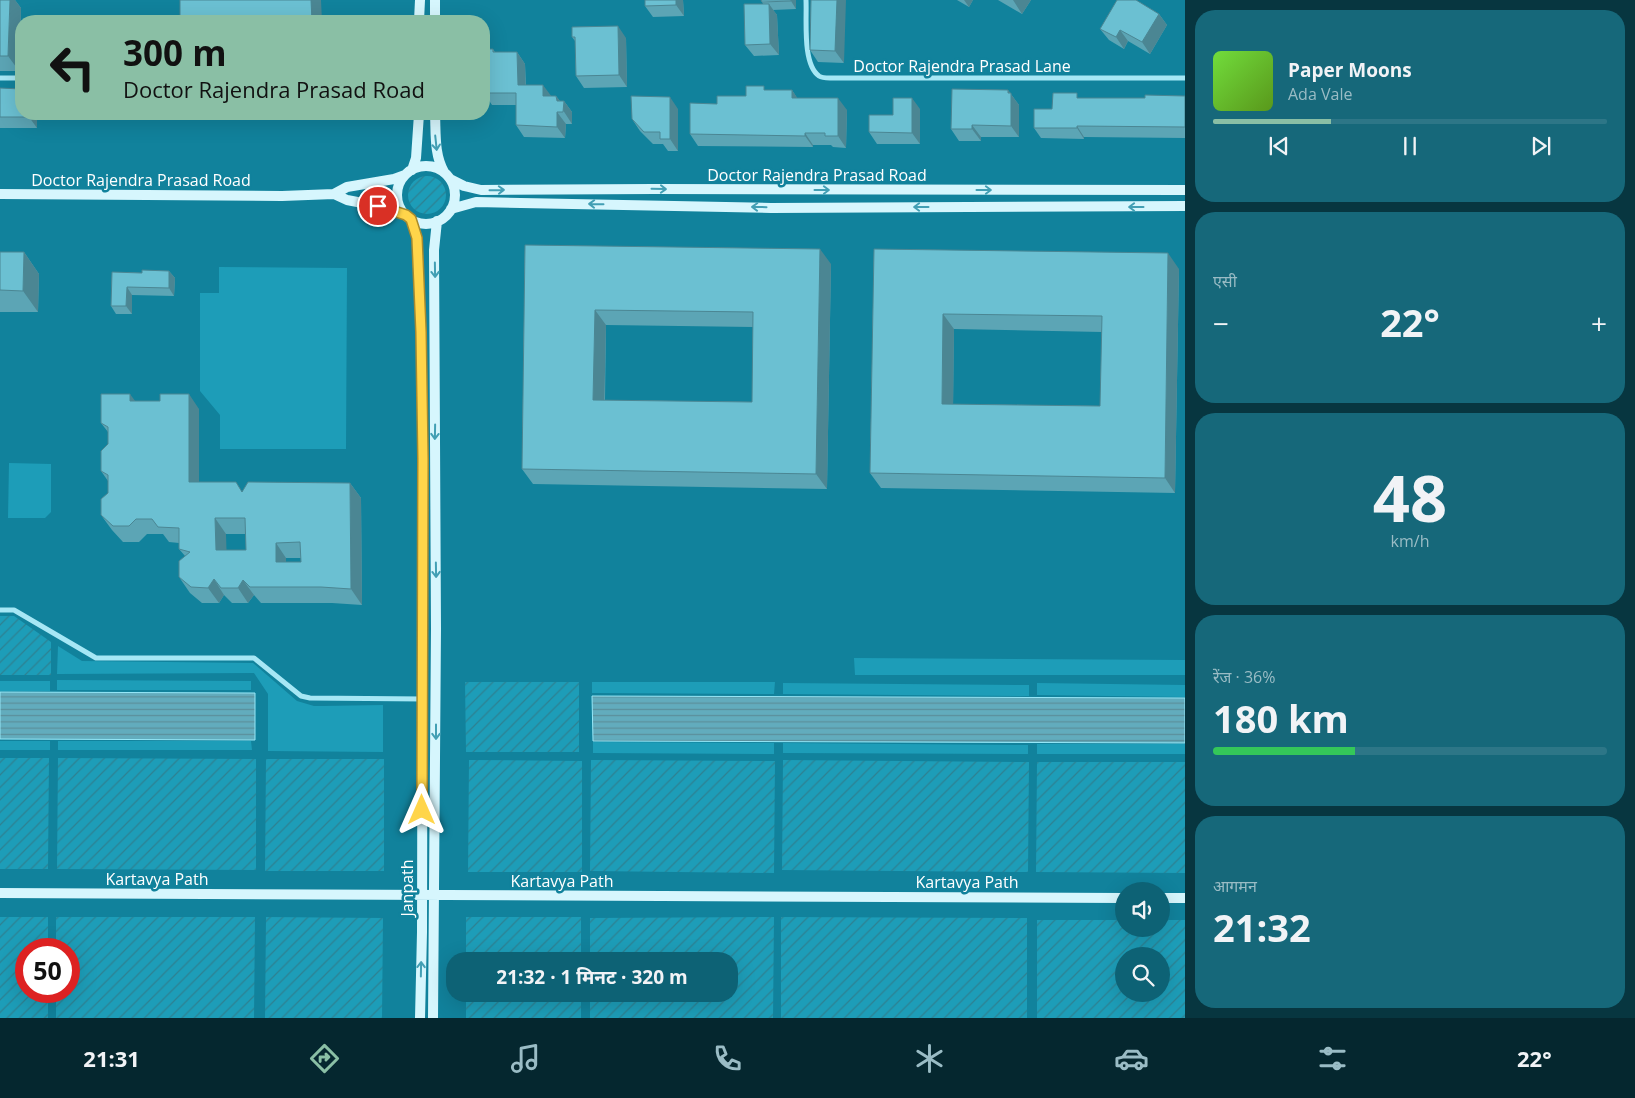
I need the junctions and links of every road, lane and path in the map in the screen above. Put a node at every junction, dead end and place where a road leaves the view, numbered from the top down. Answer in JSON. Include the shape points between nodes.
{"nodes":[{"id":1,"x":420,"y":0,"type":"edge"},
{"id":2,"x":435,"y":0,"type":"edge"},
{"id":3,"x":806,"y":0,"type":"edge"},
{"id":4,"x":419,"y":15,"type":"edge"},
{"id":5,"x":435,"y":15,"type":"edge"},
{"id":6,"x":0,"y":78,"type":"edge"},
{"id":7,"x":15,"y":78,"type":"edge"},
{"id":8,"x":1185,"y":78,"type":"edge"},
{"id":9,"x":418,"y":120,"type":"edge"},
{"id":10,"x":435,"y":120,"type":"edge"},
{"id":11,"x":409,"y":172,"type":"junction"},
{"id":12,"x":447,"y":175,"type":"junction"},
{"id":13,"x":1185,"y":190,"type":"edge"},
{"id":14,"x":0,"y":194,"type":"edge"},
{"id":15,"x":334,"y":194,"type":"junction"},
{"id":16,"x":1185,"y":206,"type":"edge"},
{"id":17,"x":451,"y":209,"type":"junction"},
{"id":18,"x":408,"y":217,"type":"junction"},
{"id":19,"x":437,"y":221,"type":"junction"},
{"id":20,"x":0,"y":610,"type":"edge"},
{"id":21,"x":423,"y":699,"type":"junction"},
{"id":22,"x":0,"y":893,"type":"edge"},
{"id":23,"x":422,"y":894,"type":"junction"},
{"id":24,"x":434,"y":896,"type":"junction"},
{"id":25,"x":1115,"y":898,"type":"edge"},
{"id":26,"x":1170,"y":898,"type":"edge"},
{"id":27,"x":1185,"y":898,"type":"edge"},
{"id":28,"x":420,"y":1018,"type":"edge"},
{"id":29,"x":433,"y":1018,"type":"edge"}],
"edges":[{"from":1,"to":4,"type":"main road"},
{"from":2,"to":5,"type":"main road"},
{"from":3,"to":8,"type":"street","name":"Doctor Rajendra Prasad Lane","via":[[808,51],[814,71],[820,77]]},
{"from":6,"to":7,"type":"street"},
{"from":9,"to":11,"type":"main road","via":[[416,158]]},
{"from":10,"to":12,"type":"main road","one_way":true,"via":[[436,146]]},
{"from":11,"to":12,"type":"main road","via":[[428,166]]},
{"from":11,"to":15,"type":"main road","via":[[394,179],[347,187]]},
{"from":11,"to":18,"type":"main road","via":[[398,190],[398,199]]},
{"from":12,"to":13,"type":"main road","name":"Doctor Rajendra Prasad Road","one_way":true,"via":[[464,186],[480,190]]},
{"from":12,"to":17,"type":"main road","via":[[455,194]]},
{"from":14,"to":15,"type":"main road","name":"Doctor Rajendra Prasad Road"},
{"from":15,"to":18,"type":"main road"},
{"from":16,"to":17,"type":"main road","name":"Doctor Rajendra Prasad Road","one_way":true,"via":[[771,208],[476,202]]},
{"from":17,"to":19,"type":"main road"},
{"from":18,"to":19,"type":"main road","via":[[424,223]]},
{"from":18,"to":21,"type":"main road","name":"Janpath","via":[[417,238],[421,332]]},
{"from":19,"to":24,"type":"main road","name":"Janpath","one_way":true,"via":[[434,250]]},
{"from":20,"to":21,"type":"street","via":[[14,610],[96,658],[254,658],[301,696]]},
{"from":21,"to":23,"type":"main road","name":"Janpath"},
{"from":22,"to":23,"type":"main road","name":"Kartavya Path"},
{"from":23,"to":24,"type":"main road","name":"Kartavya Path"},
{"from":28,"to":23,"type":"main road","name":"Janpath","one_way":true},
{"from":24,"to":25,"type":"main road","name":"Kartavya Path"},
{"from":24,"to":29,"type":"main road","name":"Janpath"},
{"from":26,"to":27,"type":"main road"}]}
